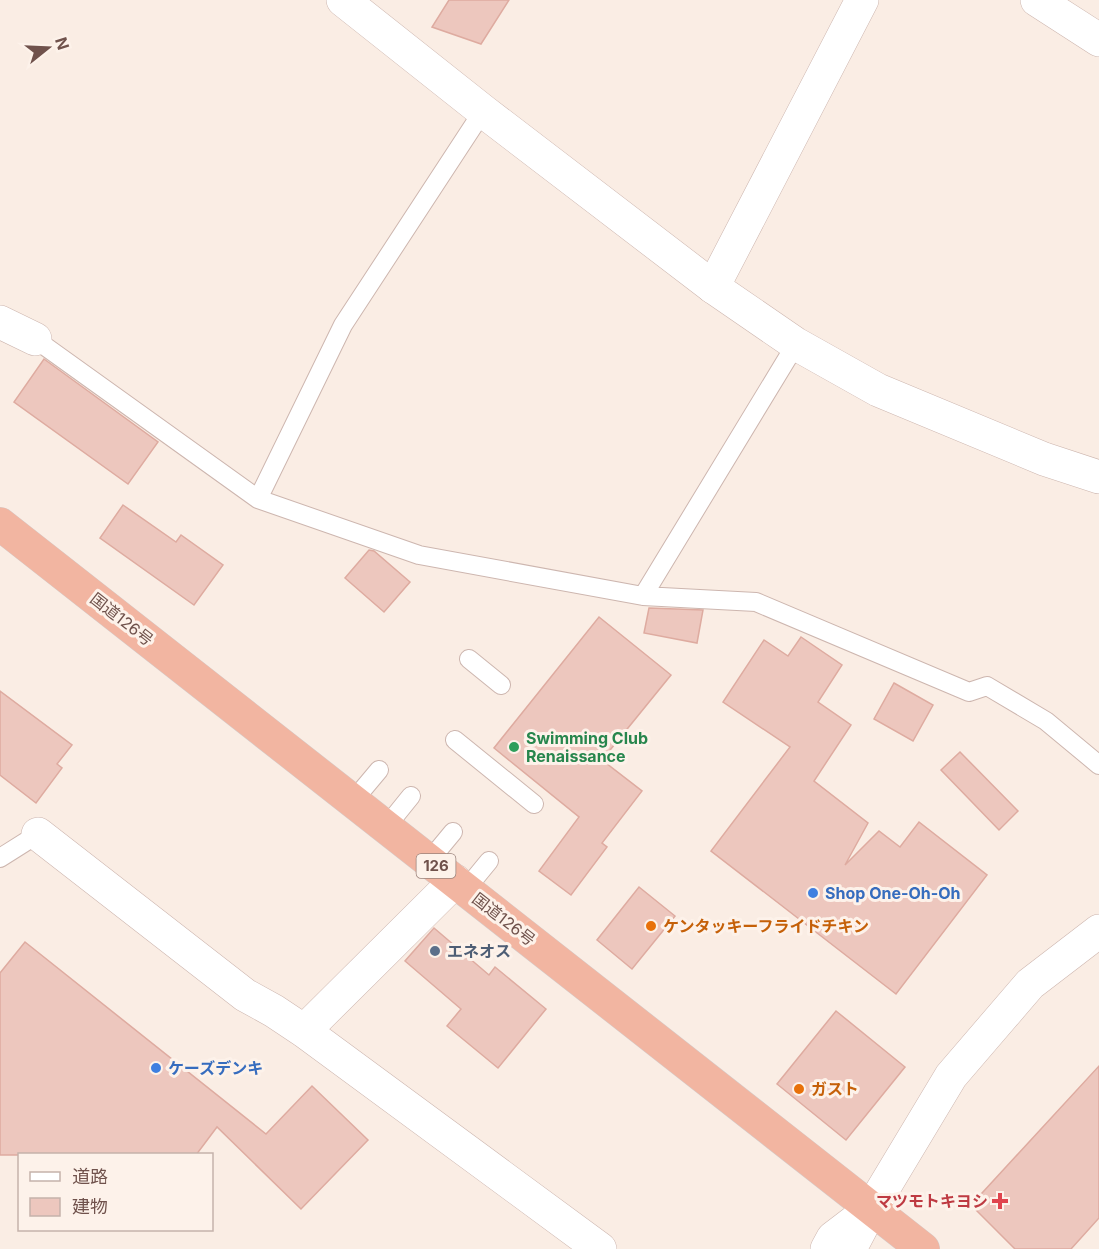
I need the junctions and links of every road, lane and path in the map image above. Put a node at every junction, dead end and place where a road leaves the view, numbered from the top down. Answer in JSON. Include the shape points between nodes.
{"nodes":[{"id":1,"x":343,"y":0,"type":"edge"},
{"id":2,"x":862,"y":0,"type":"edge"},
{"id":3,"x":1037,"y":0,"type":"edge"},
{"id":4,"x":1099,"y":40,"type":"edge"},
{"id":5,"x":483,"y":111,"type":"junction"},
{"id":6,"x":713,"y":287,"type":"junction"},
{"id":7,"x":0,"y":322,"type":"edge"},
{"id":8,"x":35,"y":339,"type":"joint"},
{"id":9,"x":796,"y":344,"type":"junction"},
{"id":10,"x":1099,"y":477,"type":"edge"},
{"id":11,"x":258,"y":500,"type":"junction"},
{"id":12,"x":0,"y":524,"type":"edge"},
{"id":13,"x":643,"y":596,"type":"junction"},
{"id":14,"x":469,"y":659,"type":"dead end"},
{"id":15,"x":501,"y":685,"type":"dead end"},
{"id":16,"x":456,"y":740,"type":"dead end"},
{"id":17,"x":1099,"y":765,"type":"edge"},
{"id":18,"x":379,"y":770,"type":"dead end"},
{"id":19,"x":411,"y":796,"type":"dead end"},
{"id":20,"x":353,"y":801,"type":"junction"},
{"id":21,"x":534,"y":804,"type":"dead end"},
{"id":22,"x":386,"y":827,"type":"junction"},
{"id":23,"x":453,"y":832,"type":"dead end"},
{"id":24,"x":38,"y":834,"type":"joint"},
{"id":25,"x":0,"y":858,"type":"edge"},
{"id":26,"x":429,"y":861,"type":"junction"},
{"id":27,"x":489,"y":861,"type":"dead end"},
{"id":28,"x":461,"y":885,"type":"junction"},
{"id":29,"x":1099,"y":931,"type":"edge"},
{"id":30,"x":303,"y":1031,"type":"junction"},
{"id":31,"x":871,"y":1209,"type":"junction"},
{"id":32,"x":600,"y":1249,"type":"edge"},
{"id":33,"x":827,"y":1249,"type":"edge"},
{"id":34,"x":850,"y":1249,"type":"edge"},
{"id":35,"x":870,"y":1249,"type":"edge"},
{"id":36,"x":923,"y":1249,"type":"edge"}],
"edges":[{"from":1,"to":5,"type":"street"},
{"from":2,"to":6,"type":"street"},
{"from":3,"to":4,"type":"street"},
{"from":5,"to":6,"type":"street"},
{"from":5,"to":11,"type":"lane","via":[[343,324]]},
{"from":6,"to":9,"type":"street"},
{"from":7,"to":8,"type":"street"},
{"from":8,"to":11,"type":"lane"},
{"from":9,"to":10,"type":"street","via":[[878,390],[1044,459]]},
{"from":9,"to":13,"type":"lane"},
{"from":11,"to":13,"type":"lane","via":[[419,555]]},
{"from":12,"to":20,"type":"highway","name":"国道126号","number":"126"},
{"from":13,"to":17,"type":"lane","via":[[756,602],[969,692],[987,686],[1046,721]]},
{"from":14,"to":15,"type":"lane"},
{"from":16,"to":21,"type":"lane"},
{"from":18,"to":20,"type":"lane"},
{"from":19,"to":22,"type":"lane"},
{"from":20,"to":22,"type":"highway","name":"国道126号","number":"126"},
{"from":22,"to":26,"type":"highway","name":"国道126号","number":"126"},
{"from":23,"to":26,"type":"lane"},
{"from":24,"to":25,"type":"lane"},
{"from":24,"to":30,"type":"street","via":[[245,995]]},
{"from":26,"to":28,"type":"highway","name":"国道126号","number":"126"},
{"from":27,"to":28,"type":"lane"},
{"from":28,"to":30,"type":"street"},
{"from":28,"to":31,"type":"highway","name":"国道126号","number":"126"},
{"from":29,"to":31,"type":"street","via":[[1030,984],[951,1076]]},
{"from":30,"to":32,"type":"street"},
{"from":31,"to":33,"type":"street","via":[[833,1238]]},
{"from":31,"to":34,"type":"street"},
{"from":31,"to":35,"type":"lane"},
{"from":31,"to":36,"type":"highway","name":"国道126号","number":"126"}]}
